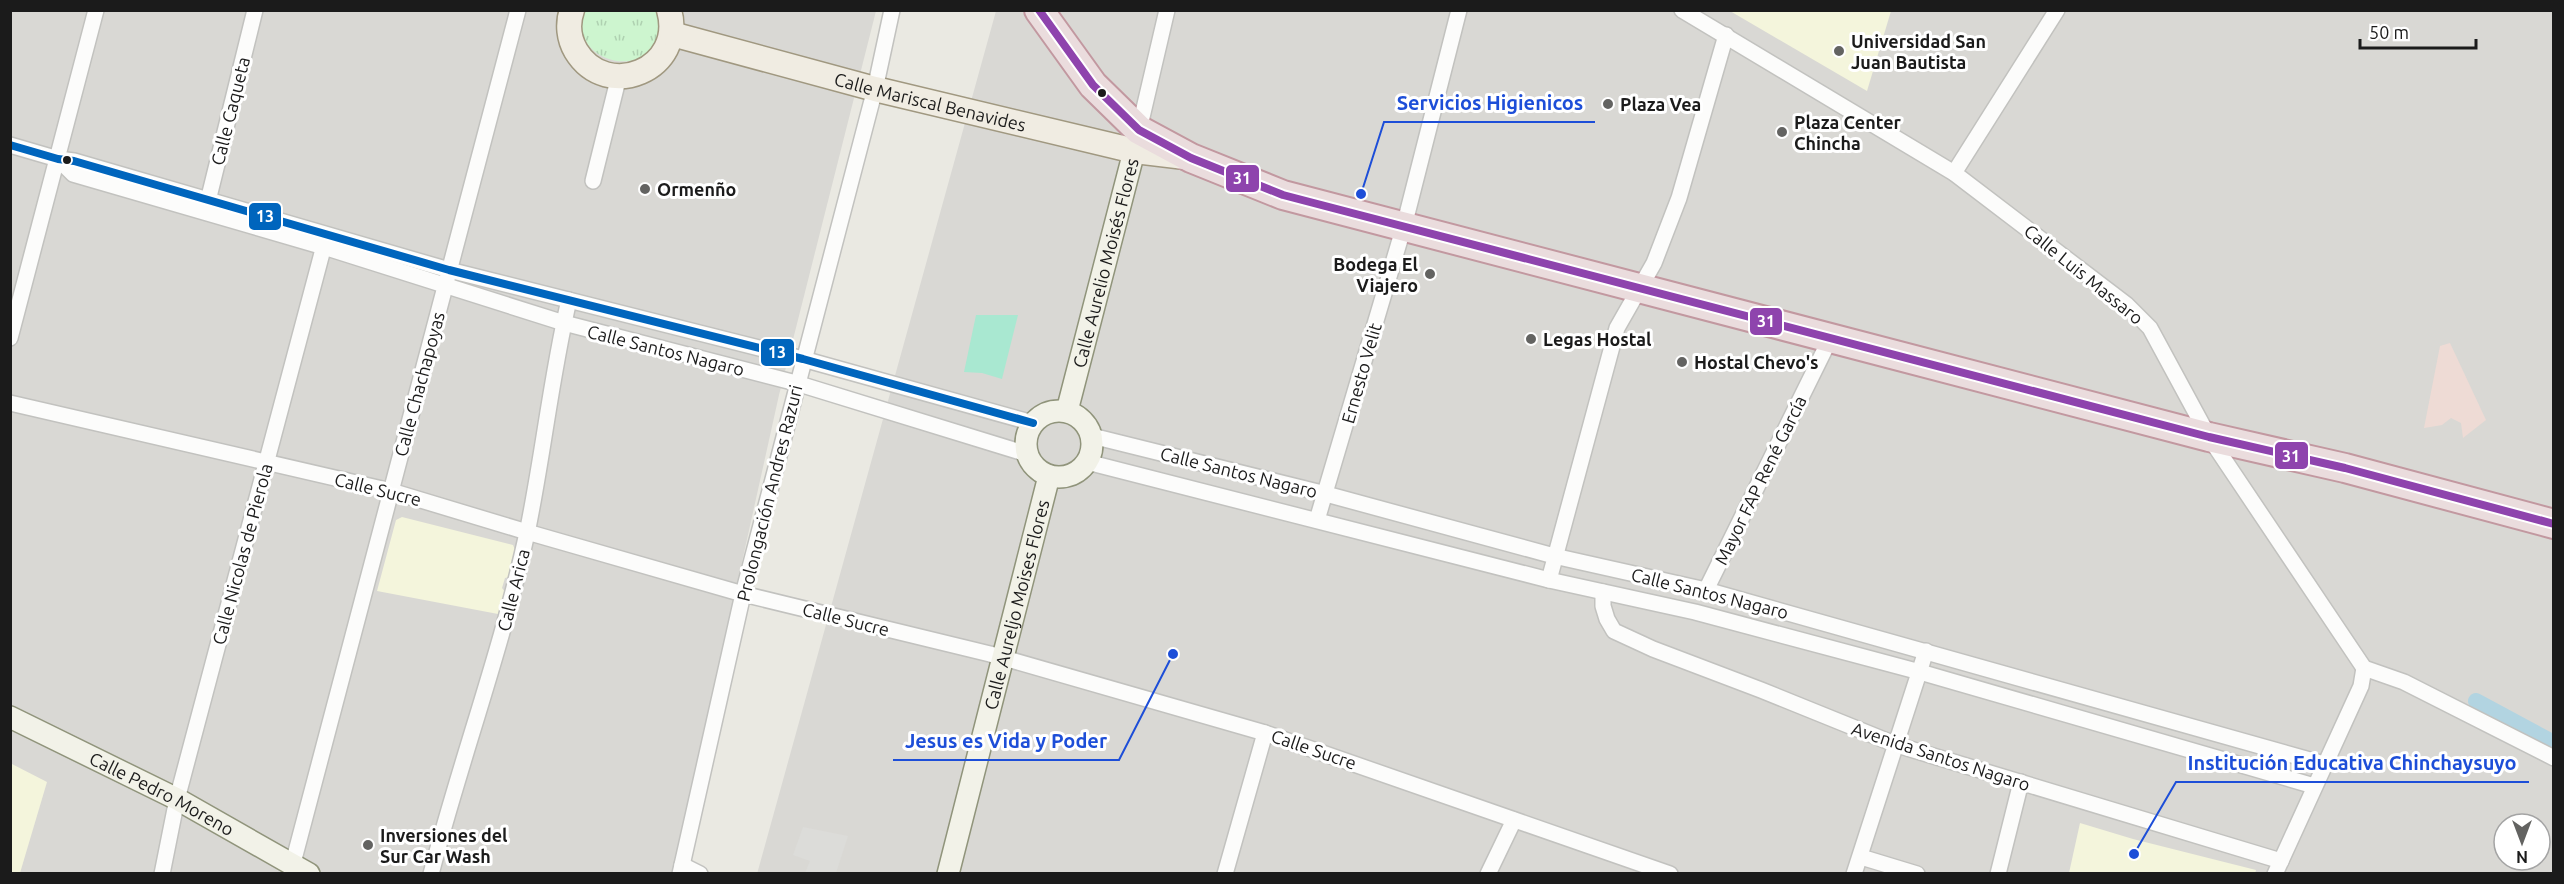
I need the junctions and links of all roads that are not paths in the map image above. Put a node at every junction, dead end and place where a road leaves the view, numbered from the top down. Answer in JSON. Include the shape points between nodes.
{"nodes":[{"id":1,"x":96,"y":10,"type":"edge"},
{"id":2,"x":255,"y":10,"type":"edge"},
{"id":3,"x":518,"y":10,"type":"edge"},
{"id":4,"x":892,"y":10,"type":"edge"},
{"id":5,"x":1039,"y":10,"type":"edge"},
{"id":6,"x":1167,"y":10,"type":"edge"},
{"id":7,"x":1459,"y":10,"type":"edge"},
{"id":8,"x":1682,"y":10,"type":"edge"},
{"id":9,"x":2057,"y":10,"type":"edge"},
{"id":10,"x":565,"y":12,"type":"edge"},
{"id":11,"x":1702,"y":17,"type":"edge"},
{"id":12,"x":670,"y":22,"type":"edge"},
{"id":13,"x":1725,"y":35,"type":"junction"},
{"id":14,"x":619,"y":76,"type":"junction"},
{"id":15,"x":875,"y":89,"type":"junction"},
{"id":16,"x":1137,"y":140,"type":"junction"},
{"id":17,"x":10,"y":145,"type":"edge"},
{"id":18,"x":58,"y":159,"type":"junction"},
{"id":19,"x":1954,"y":173,"type":"junction"},
{"id":20,"x":593,"y":181,"type":"dead end"},
{"id":21,"x":206,"y":206,"type":"junction"},
{"id":22,"x":1404,"y":226,"type":"junction"},
{"id":23,"x":326,"y":241,"type":"junction"},
{"id":24,"x":449,"y":270,"type":"junction"},
{"id":25,"x":444,"y":286,"type":"junction"},
{"id":26,"x":1641,"y":288,"type":"junction"},
{"id":27,"x":569,"y":300,"type":"junction"},
{"id":28,"x":564,"y":323,"type":"junction"},
{"id":29,"x":1831,"y":337,"type":"junction"},
{"id":30,"x":10,"y":338,"type":"edge"},
{"id":31,"x":803,"y":359,"type":"junction"},
{"id":32,"x":796,"y":383,"type":"junction"},
{"id":33,"x":10,"y":403,"type":"edge"},
{"id":34,"x":1067,"y":411,"type":"junction"},
{"id":35,"x":1033,"y":423,"type":"junction"},
{"id":36,"x":1092,"y":436,"type":"junction"},
{"id":37,"x":2209,"y":437,"type":"junction"},
{"id":38,"x":1027,"y":454,"type":"junction"},
{"id":39,"x":266,"y":462,"type":"junction"},
{"id":40,"x":1087,"y":462,"type":"junction"},
{"id":41,"x":1049,"y":476,"type":"junction"},
{"id":42,"x":390,"y":490,"type":"junction"},
{"id":43,"x":1326,"y":494,"type":"junction"},
{"id":44,"x":1317,"y":520,"type":"junction"},
{"id":45,"x":2553,"y":524,"type":"edge"},
{"id":46,"x":527,"y":532,"type":"junction"},
{"id":47,"x":1554,"y":556,"type":"junction"},
{"id":48,"x":1549,"y":580,"type":"junction"},
{"id":49,"x":1706,"y":590,"type":"junction"},
{"id":50,"x":1603,"y":592,"type":"junction"},
{"id":51,"x":743,"y":594,"type":"junction"},
{"id":52,"x":1926,"y":651,"type":"junction"},
{"id":53,"x":1002,"y":658,"type":"junction"},
{"id":54,"x":2364,"y":668,"type":"junction"},
{"id":55,"x":1920,"y":672,"type":"junction"},
{"id":56,"x":10,"y":717,"type":"edge"},
{"id":57,"x":1265,"y":733,"type":"junction"},
{"id":58,"x":1897,"y":745,"type":"junction"},
{"id":59,"x":2553,"y":758,"type":"edge"},
{"id":60,"x":2324,"y":764,"type":"junction"},
{"id":61,"x":2021,"y":782,"type":"junction"},
{"id":62,"x":2314,"y":786,"type":"junction"},
{"id":63,"x":177,"y":799,"type":"junction"},
{"id":64,"x":1514,"y":820,"type":"junction"},
{"id":65,"x":1861,"y":857,"type":"junction"},
{"id":66,"x":2278,"y":867,"type":"edge"},
{"id":67,"x":301,"y":868,"type":"edge"},
{"id":68,"x":681,"y":869,"type":"edge"},
{"id":69,"x":162,"y":873,"type":"edge"},
{"id":70,"x":431,"y":873,"type":"edge"},
{"id":71,"x":700,"y":873,"type":"edge"},
{"id":72,"x":948,"y":873,"type":"edge"},
{"id":73,"x":1226,"y":873,"type":"edge"},
{"id":74,"x":1488,"y":873,"type":"edge"},
{"id":75,"x":1670,"y":873,"type":"edge"},
{"id":76,"x":1854,"y":873,"type":"edge"},
{"id":77,"x":1917,"y":873,"type":"edge"},
{"id":78,"x":1998,"y":873,"type":"edge"}],
"edges":[{"from":1,"to":18,"type":"street"},
{"from":2,"to":21,"type":"street","name":"Calle Caqueta"},
{"from":3,"to":24,"type":"street","name":"Calle Chachapoyas"},
{"from":4,"to":15,"type":"street","name":"Prolongación Andres Razuri"},
{"from":5,"to":16,"type":"highway"},
{"from":6,"to":16,"type":"street","name":"Calle Aurelio Moisés Flores"},
{"from":7,"to":22,"type":"street","name":"Ernesto Velit"},
{"from":8,"to":11,"type":"street","name":"Calle Luis Massaro"},
{"from":9,"to":19,"type":"street"},
{"from":10,"to":14,"type":"main road","via":[[580,57],[597,71]]},
{"from":11,"to":13,"type":"street","name":"Calle Luis Massaro"},
{"from":12,"to":14,"type":"main road","via":[[667,48],[658,60],[634,75]]},
{"from":12,"to":15,"type":"main road","name":"Calle Mariscal Benavides"},
{"from":13,"to":19,"type":"street","name":"Calle Luis Massaro"},
{"from":13,"to":26,"type":"street","via":[[1679,198]]},
{"from":14,"to":20,"type":"street"},
{"from":15,"to":16,"type":"main road","name":"Calle Mariscal Benavides"},
{"from":15,"to":31,"type":"street","name":"Prolongación Andres Razuri"},
{"from":16,"to":22,"type":"highway","via":[[1283,195]]},
{"from":16,"to":34,"type":"street","name":"Calle Aurelio Moisés Flores"},
{"from":17,"to":18,"type":"street"},
{"from":18,"to":21,"type":"street"},
{"from":18,"to":30,"type":"street"},
{"from":19,"to":37,"type":"street","name":"Calle Luis Massaro","via":[[2127,304],[2150,328]]},
{"from":21,"to":23,"type":"street"},
{"from":22,"to":26,"type":"highway"},
{"from":22,"to":43,"type":"street","name":"Ernesto Velit"},
{"from":23,"to":24,"type":"street","name":"Calle Santos Nagaro"},
{"from":23,"to":25,"type":"street","name":"Calle Santos Nagaro"},
{"from":23,"to":39,"type":"street","name":"Calle Nicolas de Pierola"},
{"from":24,"to":25,"type":"street","name":"Calle Chachapoyas"},
{"from":24,"to":27,"type":"street","name":"Calle Santos Nagaro"},
{"from":25,"to":28,"type":"street","name":"Calle Santos Nagaro"},
{"from":25,"to":42,"type":"street","name":"Calle Chachapoyas"},
{"from":26,"to":29,"type":"highway"},
{"from":26,"to":47,"type":"street","via":[[1617,328]]},
{"from":27,"to":28,"type":"street","name":"Calle Arica"},
{"from":27,"to":31,"type":"street","name":"Calle Santos Nagaro"},
{"from":28,"to":32,"type":"street","name":"Calle Santos Nagaro"},
{"from":28,"to":46,"type":"street","name":"Calle Arica"},
{"from":29,"to":37,"type":"highway"},
{"from":29,"to":49,"type":"street","name":"Mayor FAP René García"},
{"from":31,"to":32,"type":"street","name":"Prolongación Andres Razuri"},
{"from":31,"to":35,"type":"street","name":"Calle Santos Nagaro"},
{"from":32,"to":38,"type":"street","name":"Calle Santos Nagaro"},
{"from":32,"to":51,"type":"street","name":"Prolongación Andres Razuri"},
{"from":33,"to":39,"type":"street","name":"Calle Sucre"},
{"from":34,"to":35,"type":"street","via":[[1051,411]]},
{"from":34,"to":36,"type":"street","via":[[1081,418]]},
{"from":35,"to":38,"type":"street","via":[[1027,433]]},
{"from":36,"to":40,"type":"street"},
{"from":36,"to":43,"type":"street","name":"Calle Santos Nagaro"},
{"from":37,"to":45,"type":"highway","via":[[2345,468]]},
{"from":37,"to":54,"type":"street","name":"Calle Luis Massaro"},
{"from":38,"to":41,"type":"street","via":[[1037,469]]},
{"from":39,"to":42,"type":"street","name":"Calle Sucre"},
{"from":39,"to":63,"type":"street","name":"Calle Nicolas de Pierola"},
{"from":40,"to":41,"type":"street","via":[[1073,474]]},
{"from":40,"to":44,"type":"street","name":"Calle Santos Nagaro"},
{"from":41,"to":53,"type":"street","name":"Calle Aureljo Moises Flores"},
{"from":42,"to":46,"type":"street","name":"Calle Sucre"},
{"from":42,"to":67,"type":"street","name":"Calle Chachapoyas"},
{"from":43,"to":44,"type":"street","name":"Ernesto Velit"},
{"from":43,"to":47,"type":"street","name":"Calle Santos Nagaro"},
{"from":44,"to":48,"type":"street","name":"Calle Santos Nagaro"},
{"from":46,"to":51,"type":"street","name":"Calle Sucre"},
{"from":46,"to":70,"type":"street","name":"Calle Arica","via":[[495,662]]},
{"from":47,"to":48,"type":"street"},
{"from":47,"to":49,"type":"street","name":"Calle Santos Nagaro"},
{"from":48,"to":50,"type":"street","name":"Calle Santos Nagaro"},
{"from":49,"to":52,"type":"street","name":"Calle Santos Nagaro"},
{"from":50,"to":55,"type":"street","name":"Calle Santos Nagaro","via":[[1695,612]]},
{"from":50,"to":58,"type":"street","name":"Avenida Santos Nagaro","via":[[1605,612],[1614,631]]},
{"from":51,"to":53,"type":"street","name":"Calle Sucre"},
{"from":51,"to":68,"type":"street","name":"Prolongación Andres Razuri"},
{"from":52,"to":55,"type":"street"},
{"from":52,"to":60,"type":"street","name":"Calle Santos Nagaro"},
{"from":53,"to":57,"type":"street","name":"Calle Sucre"},
{"from":53,"to":72,"type":"street","name":"Calle Aureljo Moises Flores"},
{"from":54,"to":59,"type":"street","via":[[2404,682]]},
{"from":54,"to":60,"type":"street","via":[[2361,686]]},
{"from":55,"to":58,"type":"street"},
{"from":55,"to":62,"type":"street","name":"Calle Santos Nagaro"},
{"from":56,"to":63,"type":"street","name":"Calle Pedro Moreno"},
{"from":57,"to":64,"type":"street","name":"Calle Sucre"},
{"from":57,"to":73,"type":"street"},
{"from":58,"to":61,"type":"street","name":"Avenida Santos Nagaro"},
{"from":58,"to":65,"type":"street"},
{"from":60,"to":62,"type":"street"},
{"from":61,"to":66,"type":"street","name":"Avenida Santos Nagaro"},
{"from":61,"to":78,"type":"street"},
{"from":62,"to":66,"type":"street"},
{"from":63,"to":67,"type":"street","name":"Calle Pedro Moreno"},
{"from":63,"to":69,"type":"street","name":"Calle Nicolas de Pierola"},
{"from":64,"to":74,"type":"street"},
{"from":64,"to":75,"type":"street","name":"Calle Sucre"},
{"from":65,"to":76,"type":"street"},
{"from":65,"to":77,"type":"street"},
{"from":68,"to":71,"type":"street"}]}
